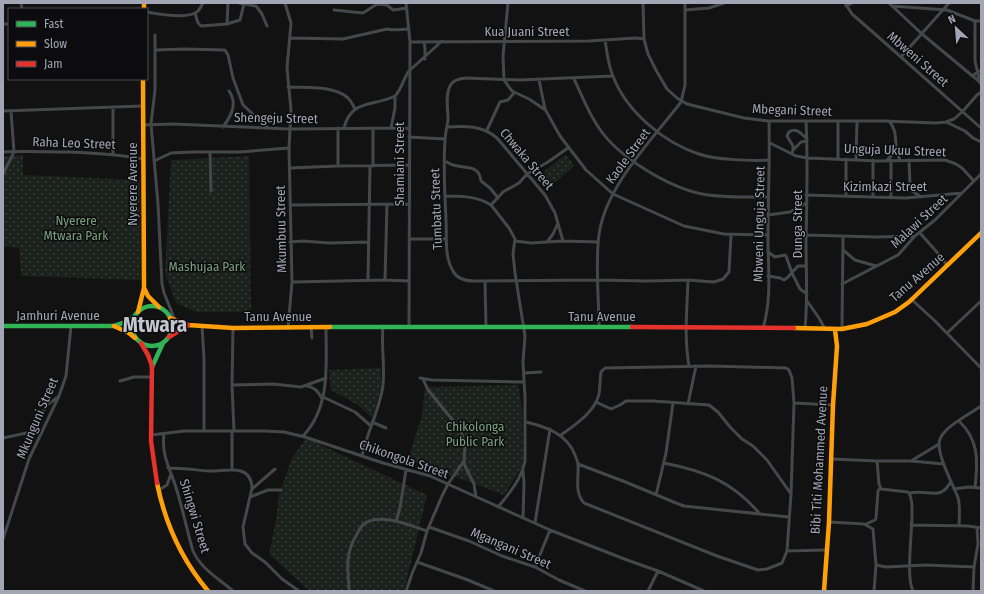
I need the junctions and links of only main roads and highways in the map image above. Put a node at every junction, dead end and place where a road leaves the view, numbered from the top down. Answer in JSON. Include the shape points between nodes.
{"nodes":[{"id":1,"x":143,"y":80,"type":"edge"},
{"id":2,"x":981,"y":233,"type":"edge"},
{"id":3,"x":144,"y":288,"type":"junction"},
{"id":4,"x":162,"y":309,"type":"junction"},
{"id":5,"x":136,"y":314,"type":"junction"},
{"id":6,"x":173,"y":319,"type":"junction"},
{"id":7,"x":3,"y":326,"type":"edge"},
{"id":8,"x":114,"y":326,"type":"junction"},
{"id":9,"x":188,"y":326,"type":"junction"},
{"id":10,"x":835,"y":330,"type":"junction"},
{"id":11,"x":169,"y":336,"type":"junction"},
{"id":12,"x":139,"y":342,"type":"junction"},
{"id":13,"x":163,"y":343,"type":"junction"},
{"id":14,"x":152,"y":367,"type":"junction"},
{"id":15,"x":208,"y":591,"type":"edge"},
{"id":16,"x":824,"y":591,"type":"edge"}],
"edges":[{"from":1,"to":3,"type":"main road","name":"Nyerere Avenue"},
{"from":2,"to":10,"type":"main road","name":"Tanu Avenue","via":[[895,312],[867,324]]},
{"from":3,"to":4,"type":"main road","via":[[153,302]]},
{"from":3,"to":5,"type":"main road","name":"Nyerere Avenue"},
{"from":4,"to":5,"type":"main road","via":[[150,306]]},
{"from":4,"to":6,"type":"main road"},
{"from":5,"to":8,"type":"main road","via":[[126,322]]},
{"from":5,"to":12,"type":"main road","via":[[132,328],[133,335]]},
{"from":6,"to":9,"type":"main road"},
{"from":6,"to":11,"type":"main road"},
{"from":7,"to":8,"type":"main road","name":"Jamhuri Avenue"},
{"from":8,"to":12,"type":"main road"},
{"from":9,"to":10,"type":"main road","name":"Tanu Avenue"},
{"from":9,"to":11,"type":"main road"},
{"from":10,"to":16,"type":"main road","name":"Bibi Titi Mohammed Avenue","via":[[837,346]]},
{"from":11,"to":13,"type":"main road"},
{"from":12,"to":13,"type":"main road","via":[[148,346]]},
{"from":12,"to":14,"type":"main road","via":[[146,349]]},
{"from":13,"to":14,"type":"main road"},
{"from":14,"to":15,"type":"main road","via":[[151,435],[159,490],[168,520],[185,558]]}]}
